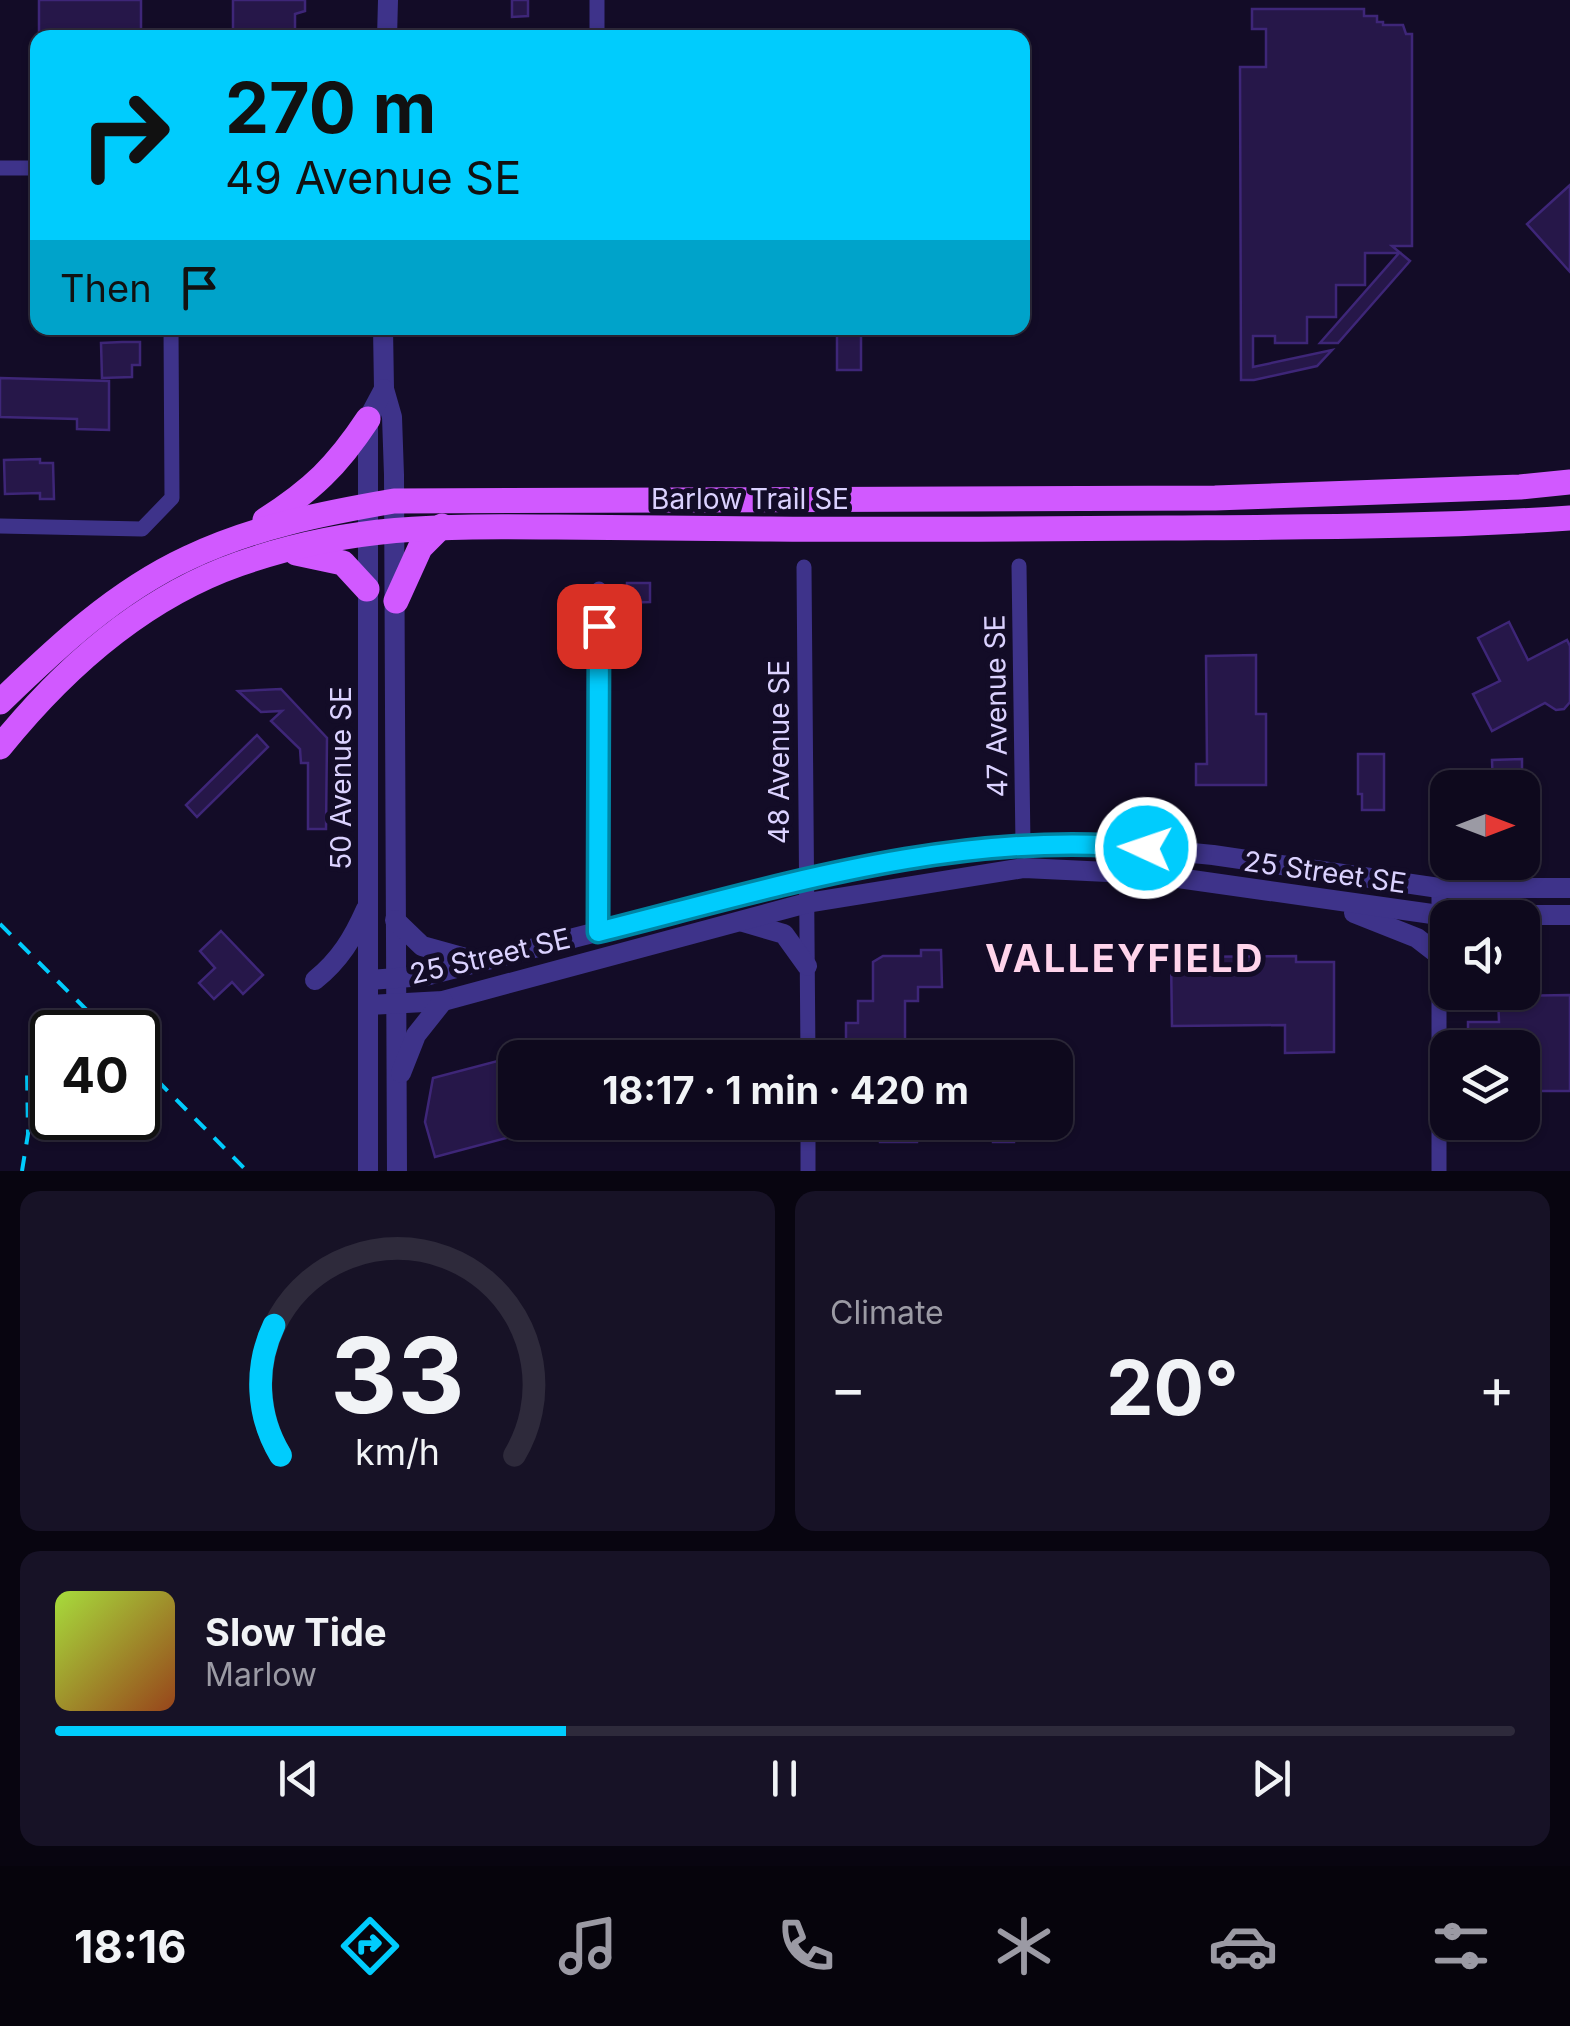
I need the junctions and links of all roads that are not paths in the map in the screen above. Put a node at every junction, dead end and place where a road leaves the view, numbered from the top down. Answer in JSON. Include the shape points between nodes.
{"nodes":[{"id":1,"x":388,"y":0,"type":"edge"},
{"id":2,"x":598,"y":0,"type":"edge"},
{"id":3,"x":387,"y":30,"type":"edge"},
{"id":4,"x":597,"y":30,"type":"edge"},
{"id":5,"x":0,"y":168,"type":"edge"},
{"id":6,"x":30,"y":168,"type":"edge"},
{"id":7,"x":171,"y":335,"type":"edge"},
{"id":8,"x":384,"y":335,"type":"edge"},
{"id":9,"x":384,"y":389,"type":"junction"},
{"id":10,"x":368,"y":419,"type":"junction"},
{"id":11,"x":1570,"y":482,"type":"edge"},
{"id":12,"x":394,"y":501,"type":"junction"},
{"id":13,"x":367,"y":518,"type":"junction"},
{"id":14,"x":1570,"y":518,"type":"edge"},
{"id":15,"x":0,"y":526,"type":"edge"},
{"id":16,"x":442,"y":526,"type":"junction"},
{"id":17,"x":394,"y":528,"type":"junction"},
{"id":18,"x":240,"y":537,"type":"junction"},
{"id":19,"x":286,"y":551,"type":"junction"},
{"id":20,"x":1019,"y":566,"type":"dead end"},
{"id":21,"x":804,"y":567,"type":"dead end"},
{"id":22,"x":367,"y":589,"type":"junction"},
{"id":23,"x":599,"y":589,"type":"dead end"},
{"id":24,"x":396,"y":601,"type":"junction"},
{"id":25,"x":0,"y":702,"type":"edge"},
{"id":26,"x":0,"y":748,"type":"edge"},
{"id":27,"x":1023,"y":844,"type":"junction"},
{"id":28,"x":1170,"y":851,"type":"junction"},
{"id":29,"x":1168,"y":877,"type":"junction"},
{"id":30,"x":804,"y":879,"type":"junction"},
{"id":31,"x":1439,"y":888,"type":"junction"},
{"id":32,"x":1570,"y":888,"type":"edge"},
{"id":33,"x":1439,"y":900,"type":"edge"},
{"id":34,"x":369,"y":902,"type":"junction"},
{"id":35,"x":807,"y":903,"type":"junction"},
{"id":36,"x":1335,"y":903,"type":"junction"},
{"id":37,"x":1430,"y":914,"type":"edge"},
{"id":38,"x":1540,"y":915,"type":"edge"},
{"id":39,"x":1570,"y":915,"type":"edge"},
{"id":40,"x":395,"y":920,"type":"junction"},
{"id":41,"x":736,"y":921,"type":"junction"},
{"id":42,"x":598,"y":932,"type":"junction"},
{"id":43,"x":1430,"y":948,"type":"edge"},
{"id":44,"x":482,"y":962,"type":"junction"},
{"id":45,"x":807,"y":966,"type":"junction"},
{"id":46,"x":314,"y":980,"type":"dead end"},
{"id":47,"x":369,"y":980,"type":"junction"},
{"id":48,"x":396,"y":980,"type":"junction"},
{"id":49,"x":442,"y":1001,"type":"junction"},
{"id":50,"x":369,"y":1005,"type":"junction"},
{"id":51,"x":395,"y":1005,"type":"junction"},
{"id":52,"x":1439,"y":1010,"type":"edge"},
{"id":53,"x":808,"y":1040,"type":"edge"},
{"id":54,"x":395,"y":1089,"type":"junction"},
{"id":55,"x":808,"y":1140,"type":"edge"},
{"id":56,"x":368,"y":1171,"type":"edge"},
{"id":57,"x":397,"y":1171,"type":"edge"},
{"id":58,"x":808,"y":1171,"type":"edge"},
{"id":59,"x":1439,"y":1171,"type":"edge"}],
"edges":[{"from":1,"to":3,"type":"street"},
{"from":2,"to":4,"type":"street"},
{"from":5,"to":6,"type":"street"},
{"from":7,"to":15,"type":"street","via":[[172,498],[142,529]]},
{"from":8,"to":9,"type":"street","name":"50 Avenue SE"},
{"from":9,"to":10,"type":"street","name":"50 Avenue SE"},
{"from":9,"to":12,"type":"street","name":"50 Avenue SE","via":[[392,417]]},
{"from":10,"to":13,"type":"street","name":"50 Avenue SE"},
{"from":10,"to":18,"type":"main road","via":[[320,481]]},
{"from":11,"to":12,"type":"main road","name":"Barlow Trail SE","via":[[1215,498]]},
{"from":12,"to":13,"type":"main road","name":"Barlow Trail SE"},
{"from":12,"to":17,"type":"street","name":"50 Avenue SE"},
{"from":13,"to":17,"type":"main road","name":"Barlow Trail SE"},
{"from":13,"to":18,"type":"main road","name":"Barlow Trail SE","via":[[282,524]]},
{"from":13,"to":19,"type":"main road","name":"Barlow Trail SE"},
{"from":13,"to":22,"type":"street","name":"50 Avenue SE"},
{"from":14,"to":16,"type":"main road","name":"Barlow Trail SE","via":[[1431,526]]},
{"from":16,"to":17,"type":"main road","name":"Barlow Trail SE"},
{"from":16,"to":24,"type":"main road","via":[[420,548]]},
{"from":17,"to":24,"type":"street","name":"50 Avenue SE"},
{"from":18,"to":25,"type":"main road","name":"Barlow Trail SE","via":[[188,558],[108,606]]},
{"from":19,"to":22,"type":"main road","via":[[343,563]]},
{"from":19,"to":26,"type":"main road","name":"Barlow Trail SE","via":[[191,584],[119,628]]},
{"from":20,"to":27,"type":"street","name":"47 Avenue SE"},
{"from":21,"to":30,"type":"street","name":"48 Avenue SE"},
{"from":22,"to":34,"type":"street","name":"50 Avenue SE"},
{"from":23,"to":42,"type":"street"},
{"from":24,"to":40,"type":"street","name":"50 Avenue SE"},
{"from":27,"to":28,"type":"street","name":"25 Street SE"},
{"from":27,"to":30,"type":"street","name":"25 Street SE","via":[[909,857]]},
{"from":28,"to":29,"type":"street"},
{"from":28,"to":31,"type":"street","name":"25 Street SE"},
{"from":29,"to":35,"type":"street","name":"25 Street SE","via":[[1024,868]]},
{"from":29,"to":36,"type":"street","name":"25 Street SE"},
{"from":30,"to":35,"type":"street","name":"48 Avenue SE"},
{"from":30,"to":42,"type":"street","name":"25 Street SE"},
{"from":31,"to":32,"type":"street","name":"25 Street SE"},
{"from":31,"to":33,"type":"street"},
{"from":34,"to":46,"type":"street","via":[[346,949]]},
{"from":34,"to":47,"type":"street","name":"50 Avenue SE"},
{"from":35,"to":41,"type":"street","name":"25 Street SE"},
{"from":35,"to":45,"type":"street","name":"48 Avenue SE"},
{"from":36,"to":37,"type":"street","name":"25 Street SE"},
{"from":36,"to":43,"type":"street"},
{"from":38,"to":39,"type":"street","name":"25 Street SE"},
{"from":40,"to":44,"type":"street","via":[[422,946]]},
{"from":40,"to":48,"type":"street","name":"50 Avenue SE"},
{"from":41,"to":45,"type":"street","via":[[784,934]]},
{"from":41,"to":49,"type":"street","name":"25 Street SE"},
{"from":42,"to":44,"type":"street","name":"25 Street SE"},
{"from":44,"to":48,"type":"street","name":"25 Street SE"},
{"from":45,"to":53,"type":"street","name":"48 Avenue SE"},
{"from":47,"to":48,"type":"street","name":"25 Street SE"},
{"from":47,"to":50,"type":"street","name":"50 Avenue SE"},
{"from":48,"to":51,"type":"street","name":"50 Avenue SE"},
{"from":49,"to":51,"type":"street","name":"25 Street SE"},
{"from":49,"to":54,"type":"street","via":[[416,1036]]},
{"from":50,"to":51,"type":"street","name":"25 Street SE"},
{"from":50,"to":56,"type":"street","name":"50 Avenue SE"},
{"from":51,"to":54,"type":"street","name":"50 Avenue SE"},
{"from":52,"to":59,"type":"street"},
{"from":54,"to":57,"type":"street","name":"50 Avenue SE"},
{"from":55,"to":58,"type":"street"}]}
